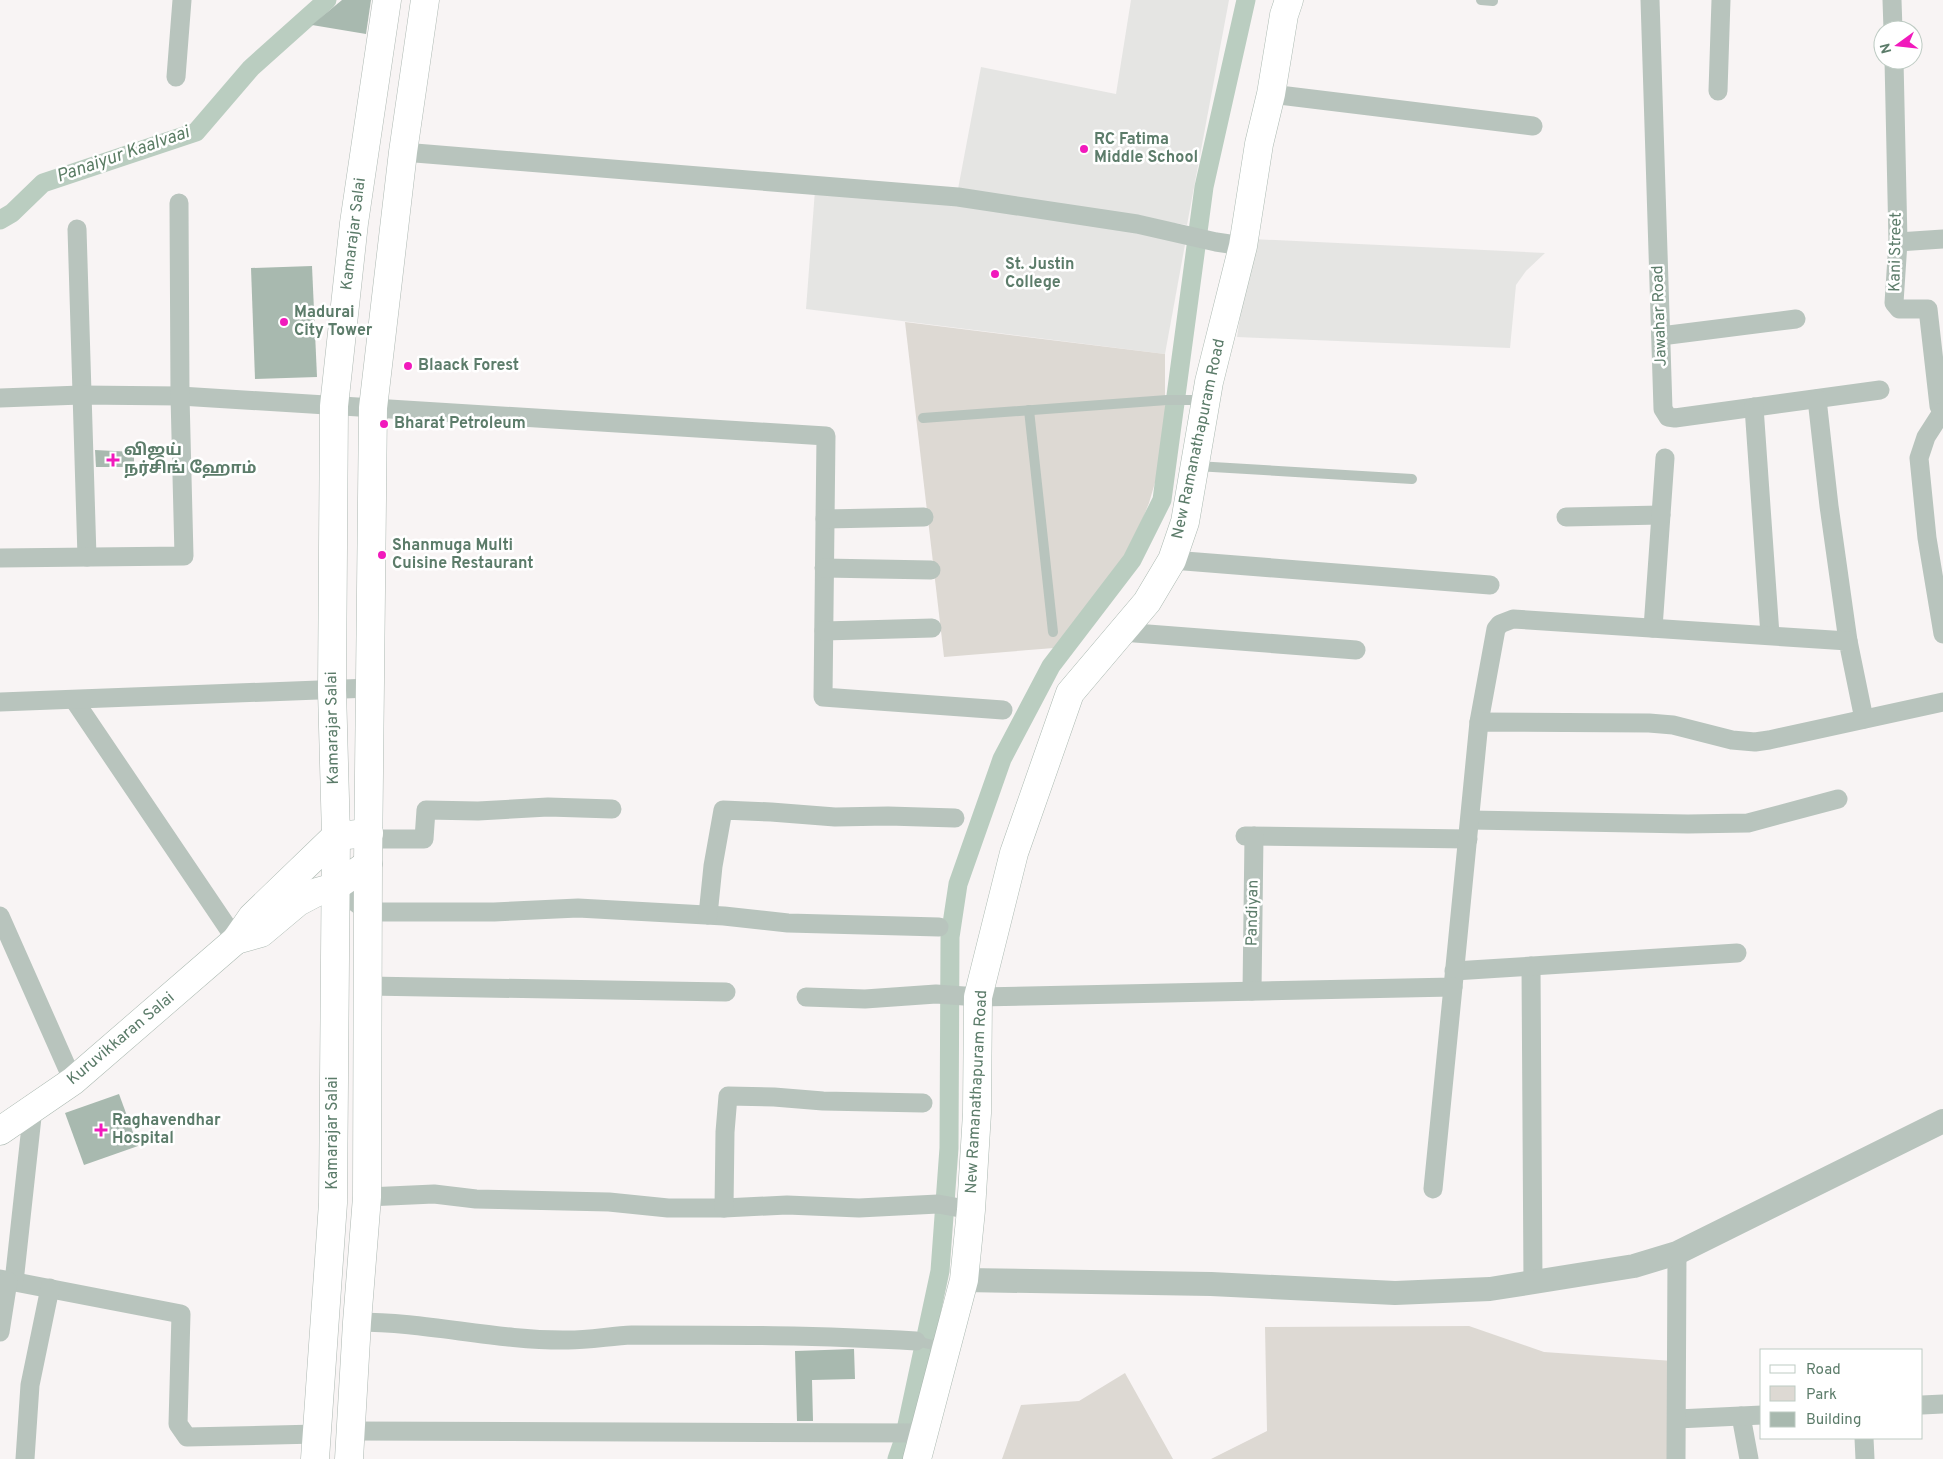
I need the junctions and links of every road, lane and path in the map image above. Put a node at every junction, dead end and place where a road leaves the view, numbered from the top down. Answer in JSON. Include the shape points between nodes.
{"nodes":[{"id":1,"x":182,"y":0,"type":"edge"},
{"id":2,"x":387,"y":0,"type":"edge"},
{"id":3,"x":424,"y":0,"type":"edge"},
{"id":4,"x":1289,"y":0,"type":"edge"},
{"id":5,"x":1481,"y":0,"type":"edge"},
{"id":6,"x":1650,"y":0,"type":"edge"},
{"id":7,"x":1721,"y":0,"type":"edge"},
{"id":8,"x":1892,"y":0,"type":"edge"},
{"id":9,"x":1493,"y":1,"type":"edge"},
{"id":10,"x":1893,"y":20,"type":"edge"},
{"id":11,"x":1894,"y":70,"type":"edge"},
{"id":12,"x":176,"y":77,"type":"dead end"},
{"id":13,"x":1718,"y":91,"type":"dead end"},
{"id":14,"x":1271,"y":94,"type":"junction"},
{"id":15,"x":1533,"y":126,"type":"dead end"},
{"id":16,"x":403,"y":152,"type":"junction"},
{"id":17,"x":179,"y":203,"type":"dead end"},
{"id":18,"x":78,"y":229,"type":"dead end"},
{"id":19,"x":1943,"y":239,"type":"edge"},
{"id":20,"x":1898,"y":242,"type":"junction"},
{"id":21,"x":1243,"y":246,"type":"junction"},
{"id":22,"x":1935,"y":309,"type":"edge"},
{"id":23,"x":1796,"y":319,"type":"dead end"},
{"id":24,"x":1660,"y":336,"type":"junction"},
{"id":25,"x":1880,"y":390,"type":"dead end"},
{"id":26,"x":81,"y":395,"type":"junction"},
{"id":27,"x":180,"y":396,"type":"junction"},
{"id":28,"x":0,"y":398,"type":"edge"},
{"id":29,"x":1817,"y":399,"type":"junction"},
{"id":30,"x":1196,"y":400,"type":"junction"},
{"id":31,"x":334,"y":406,"type":"junction"},
{"id":32,"x":1754,"y":407,"type":"junction"},
{"id":33,"x":373,"y":408,"type":"junction"},
{"id":34,"x":1030,"y":410,"type":"junction"},
{"id":35,"x":1942,"y":412,"type":"edge"},
{"id":36,"x":923,"y":418,"type":"dead end"},
{"id":37,"x":1665,"y":458,"type":"dead end"},
{"id":38,"x":1195,"y":466,"type":"junction"},
{"id":39,"x":1412,"y":479,"type":"dead end"},
{"id":40,"x":1661,"y":515,"type":"junction"},
{"id":41,"x":924,"y":517,"type":"dead end"},
{"id":42,"x":1566,"y":517,"type":"dead end"},
{"id":43,"x":825,"y":519,"type":"junction"},
{"id":44,"x":87,"y":557,"type":"junction"},
{"id":45,"x":0,"y":558,"type":"edge"},
{"id":46,"x":1172,"y":560,"type":"junction"},
{"id":47,"x":824,"y":568,"type":"junction"},
{"id":48,"x":931,"y":570,"type":"dead end"},
{"id":49,"x":1490,"y":585,"type":"dead end"},
{"id":50,"x":932,"y":628,"type":"dead end"},
{"id":51,"x":1653,"y":628,"type":"junction"},
{"id":52,"x":824,"y":631,"type":"junction"},
{"id":53,"x":1053,"y":632,"type":"dead end"},
{"id":54,"x":1122,"y":632,"type":"junction"},
{"id":55,"x":1943,"y":634,"type":"edge"},
{"id":56,"x":1770,"y":635,"type":"junction"},
{"id":57,"x":1848,"y":641,"type":"junction"},
{"id":58,"x":1356,"y":650,"type":"dead end"},
{"id":59,"x":370,"y":688,"type":"junction"},
{"id":60,"x":332,"y":690,"type":"junction"},
{"id":61,"x":74,"y":700,"type":"junction"},
{"id":62,"x":0,"y":702,"type":"edge"},
{"id":63,"x":1943,"y":702,"type":"edge"},
{"id":64,"x":1003,"y":710,"type":"dead end"},
{"id":65,"x":1864,"y":719,"type":"junction"},
{"id":66,"x":1479,"y":722,"type":"junction"},
{"id":67,"x":1838,"y":799,"type":"dead end"},
{"id":68,"x":612,"y":809,"type":"dead end"},
{"id":69,"x":955,"y":818,"type":"dead end"},
{"id":70,"x":1470,"y":820,"type":"junction"},
{"id":71,"x":336,"y":836,"type":"junction"},
{"id":72,"x":1468,"y":839,"type":"junction"},
{"id":73,"x":369,"y":845,"type":"junction"},
{"id":74,"x":335,"y":887,"type":"junction"},
{"id":75,"x":368,"y":912,"type":"junction"},
{"id":76,"x":708,"y":915,"type":"junction"},
{"id":77,"x":0,"y":916,"type":"edge"},
{"id":78,"x":939,"y":926,"type":"dead end"},
{"id":79,"x":236,"y":940,"type":"junction"},
{"id":80,"x":1737,"y":953,"type":"dead end"},
{"id":81,"x":1531,"y":966,"type":"junction"},
{"id":82,"x":1453,"y":979,"type":"junction"},
{"id":83,"x":368,"y":986,"type":"junction"},
{"id":84,"x":1252,"y":991,"type":"junction"},
{"id":85,"x":726,"y":992,"type":"dead end"},
{"id":86,"x":959,"y":996,"type":"junction"},
{"id":87,"x":806,"y":997,"type":"dead end"},
{"id":88,"x":73,"y":1081,"type":"junction"},
{"id":89,"x":923,"y":1103,"type":"dead end"},
{"id":90,"x":32,"y":1108,"type":"junction"},
{"id":91,"x":1943,"y":1121,"type":"edge"},
{"id":92,"x":0,"y":1131,"type":"edge"},
{"id":93,"x":1433,"y":1189,"type":"dead end"},
{"id":94,"x":367,"y":1197,"type":"junction"},
{"id":95,"x":954,"y":1206,"type":"junction"},
{"id":96,"x":724,"y":1208,"type":"junction"},
{"id":97,"x":1677,"y":1252,"type":"junction"},
{"id":98,"x":7,"y":1280,"type":"edge"},
{"id":99,"x":964,"y":1280,"type":"junction"},
{"id":100,"x":1533,"y":1282,"type":"junction"},
{"id":101,"x":50,"y":1288,"type":"junction"},
{"id":102,"x":357,"y":1322,"type":"junction"},
{"id":103,"x":0,"y":1332,"type":"edge"},
{"id":104,"x":931,"y":1346,"type":"junction"},
{"id":105,"x":1943,"y":1404,"type":"edge"},
{"id":106,"x":1923,"y":1405,"type":"edge"},
{"id":107,"x":1760,"y":1414,"type":"edge"},
{"id":108,"x":1741,"y":1416,"type":"junction"},
{"id":109,"x":1677,"y":1419,"type":"junction"},
{"id":110,"x":351,"y":1431,"type":"junction"},
{"id":111,"x":908,"y":1433,"type":"junction"},
{"id":112,"x":1864,"y":1439,"type":"edge"},
{"id":113,"x":316,"y":1446,"type":"edge"},
{"id":114,"x":25,"y":1459,"type":"edge"},
{"id":115,"x":349,"y":1459,"type":"edge"},
{"id":116,"x":916,"y":1459,"type":"edge"},
{"id":117,"x":1676,"y":1459,"type":"edge"},
{"id":118,"x":1749,"y":1459,"type":"edge"},
{"id":119,"x":1865,"y":1459,"type":"edge"}],
"edges":[{"from":1,"to":12,"type":"street"},
{"from":2,"to":31,"type":"main road","name":"Kamarajar Salai","via":[[354,223]]},
{"from":3,"to":16,"type":"main road"},
{"from":4,"to":14,"type":"main road","name":"New Ramanathapuram Road"},
{"from":5,"to":9,"type":"lane"},
{"from":6,"to":24,"type":"street","name":"Jawahar Road"},
{"from":7,"to":13,"type":"street"},
{"from":8,"to":10,"type":"street"},
{"from":11,"to":20,"type":"street","name":"Kani Street"},
{"from":14,"to":15,"type":"street"},
{"from":14,"to":21,"type":"main road","name":"New Ramanathapuram Road","via":[[1259,144]]},
{"from":16,"to":21,"type":"street","via":[[958,197],[1137,224]]},
{"from":16,"to":33,"type":"main road"},
{"from":17,"to":27,"type":"street"},
{"from":18,"to":26,"type":"street"},
{"from":19,"to":20,"type":"street"},
{"from":20,"to":22,"type":"street","name":"Kani Street","via":[[1894,303],[1899,309]]},
{"from":21,"to":30,"type":"main road","name":"New Ramanathapuram Road"},
{"from":22,"to":35,"type":"street","name":"Kani Street","via":[[1939,406]]},
{"from":23,"to":24,"type":"street"},
{"from":24,"to":32,"type":"street","name":"Jawahar Road","via":[[1663,409],[1668,417]]},
{"from":25,"to":29,"type":"street","name":"Jawahar Road"},
{"from":26,"to":27,"type":"street"},
{"from":26,"to":28,"type":"street"},
{"from":26,"to":44,"type":"street"},
{"from":27,"to":31,"type":"street"},
{"from":27,"to":44,"type":"street","via":[[184,556]]},
{"from":29,"to":32,"type":"street","name":"Jawahar Road"},
{"from":29,"to":57,"type":"street","via":[[1828,506]]},
{"from":30,"to":34,"type":"lane"},
{"from":30,"to":38,"type":"main road","name":"New Ramanathapuram Road"},
{"from":31,"to":33,"type":"street"},
{"from":31,"to":60,"type":"main road","name":"Kamarajar Salai"},
{"from":32,"to":56,"type":"street"},
{"from":33,"to":43,"type":"street","via":[[826,436]]},
{"from":33,"to":59,"type":"main road"},
{"from":34,"to":36,"type":"lane"},
{"from":34,"to":53,"type":"lane"},
{"from":35,"to":55,"type":"street","via":[[1926,437],[1919,458],[1927,538]]},
{"from":37,"to":40,"type":"street"},
{"from":38,"to":39,"type":"lane"},
{"from":38,"to":46,"type":"main road","name":"New Ramanathapuram Road","via":[[1185,522]]},
{"from":40,"to":42,"type":"street"},
{"from":40,"to":51,"type":"street"},
{"from":41,"to":43,"type":"street"},
{"from":43,"to":47,"type":"street"},
{"from":44,"to":45,"type":"street"},
{"from":46,"to":49,"type":"street"},
{"from":46,"to":54,"type":"main road","name":"New Ramanathapuram Road","via":[[1147,602]]},
{"from":47,"to":48,"type":"street"},
{"from":47,"to":52,"type":"street"},
{"from":50,"to":52,"type":"street"},
{"from":51,"to":56,"type":"street"},
{"from":51,"to":66,"type":"street","via":[[1513,619],[1500,624],[1496,629]]},
{"from":52,"to":64,"type":"street","via":[[823,697]]},
{"from":54,"to":58,"type":"street"},
{"from":54,"to":86,"type":"main road","name":"New Ramanathapuram Road","via":[[1070,693]]},
{"from":56,"to":57,"type":"street"},
{"from":57,"to":65,"type":"street"},
{"from":59,"to":60,"type":"street"},
{"from":59,"to":73,"type":"main road"},
{"from":60,"to":61,"type":"street"},
{"from":60,"to":71,"type":"main road","name":"Kamarajar Salai"},
{"from":61,"to":62,"type":"street"},
{"from":61,"to":79,"type":"street"},
{"from":63,"to":65,"type":"street"},
{"from":65,"to":66,"type":"street","via":[[1755,742],[1732,740],[1673,725]]},
{"from":66,"to":70,"type":"street"},
{"from":67,"to":70,"type":"street","via":[[1748,823]]},
{"from":68,"to":73,"type":"street","via":[[426,810],[424,839]]},
{"from":69,"to":76,"type":"street","via":[[835,817],[723,810]]},
{"from":70,"to":72,"type":"street"},
{"from":71,"to":73,"type":"main road"},
{"from":71,"to":74,"type":"main road","name":"Kamarajar Salai"},
{"from":71,"to":79,"type":"main road","name":"Kuruvikkaran Salai","via":[[252,916]]},
{"from":72,"to":82,"type":"street"},
{"from":72,"to":84,"type":"street","name":"Pandiyan","via":[[1250,836]]},
{"from":73,"to":74,"type":"main road","name":"Kuruvikkaran Salai"},
{"from":73,"to":75,"type":"main road"},
{"from":74,"to":75,"type":"street"},
{"from":74,"to":79,"type":"main road","name":"Kuruvikkaran Salai","via":[[298,902],[261,934]]},
{"from":74,"to":113,"type":"main road","name":"Kamarajar Salai","via":[[333,1203]]},
{"from":75,"to":76,"type":"street","via":[[578,908]]},
{"from":75,"to":83,"type":"main road"},
{"from":76,"to":78,"type":"street","via":[[788,923]]},
{"from":77,"to":88,"type":"street"},
{"from":79,"to":88,"type":"main road","name":"Kuruvikkaran Salai"},
{"from":80,"to":81,"type":"street"},
{"from":81,"to":82,"type":"street"},
{"from":81,"to":100,"type":"street"},
{"from":82,"to":84,"type":"street"},
{"from":82,"to":93,"type":"street"},
{"from":83,"to":85,"type":"street"},
{"from":83,"to":94,"type":"main road"},
{"from":84,"to":86,"type":"street"},
{"from":86,"to":87,"type":"street"},
{"from":86,"to":95,"type":"main road","name":"New Ramanathapuram Road","via":[[977,1113]]},
{"from":88,"to":90,"type":"main road","name":"Kuruvikkaran Salai"},
{"from":89,"to":96,"type":"street","via":[[728,1096]]},
{"from":90,"to":92,"type":"main road","name":"Kuruvikkaran Salai"},
{"from":90,"to":98,"type":"street"},
{"from":91,"to":97,"type":"street"},
{"from":94,"to":96,"type":"street","via":[[434,1194],[476,1200]]},
{"from":94,"to":102,"type":"main road"},
{"from":95,"to":96,"type":"street"},
{"from":95,"to":99,"type":"main road","name":"New Ramanathapuram Road"},
{"from":97,"to":100,"type":"street","via":[[1634,1266]]},
{"from":97,"to":109,"type":"street"},
{"from":98,"to":101,"type":"street"},
{"from":98,"to":103,"type":"street"},
{"from":99,"to":100,"type":"street","via":[[1211,1284],[1395,1293],[1490,1289]]},
{"from":99,"to":104,"type":"main road","name":"New Ramanathapuram Road"},
{"from":101,"to":113,"type":"street","via":[[180,1314],[178,1424],[187,1437]]},
{"from":101,"to":114,"type":"street","via":[[30,1385]]},
{"from":102,"to":104,"type":"street","via":[[568,1340],[630,1335],[812,1336]]},
{"from":102,"to":110,"type":"main road"},
{"from":104,"to":111,"type":"main road","name":"New Ramanathapuram Road"},
{"from":105,"to":106,"type":"street"},
{"from":107,"to":108,"type":"street"},
{"from":108,"to":109,"type":"street"},
{"from":108,"to":118,"type":"street"},
{"from":109,"to":117,"type":"street"},
{"from":110,"to":111,"type":"street"},
{"from":110,"to":115,"type":"main road"},
{"from":111,"to":116,"type":"main road","name":"New Ramanathapuram Road"},
{"from":112,"to":119,"type":"street"}]}
